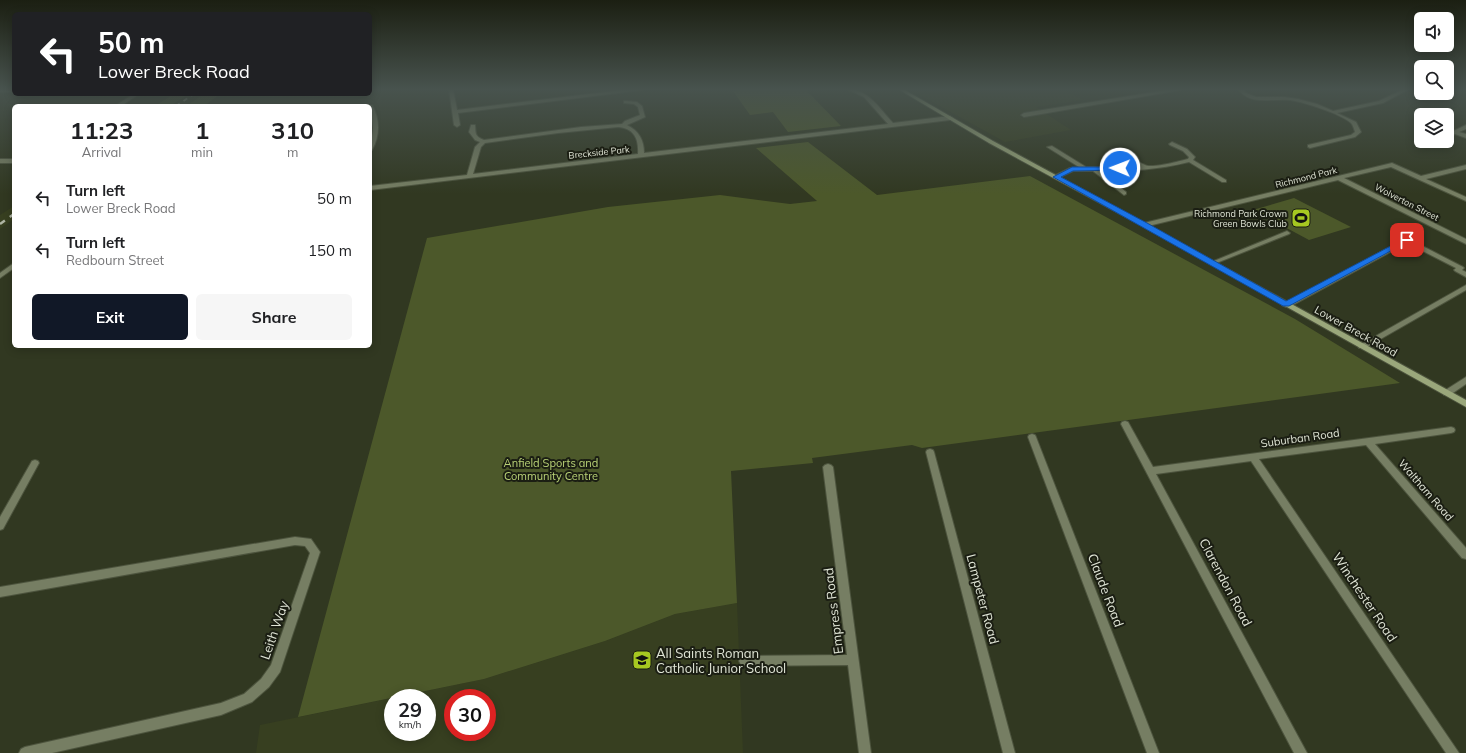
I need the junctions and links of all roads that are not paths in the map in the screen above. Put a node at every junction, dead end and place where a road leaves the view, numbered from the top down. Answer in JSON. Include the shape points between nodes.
{"nodes":[{"id":1,"x":374,"y":124,"type":"edge"},
{"id":2,"x":899,"y":124,"type":"edge"},
{"id":3,"x":961,"y":124,"type":"edge"},
{"id":4,"x":1355,"y":124,"type":"edge"},
{"id":5,"x":624,"y":125,"type":"joint"},
{"id":6,"x":892,"y":125,"type":"joint"},
{"id":7,"x":474,"y":126,"type":"dead end"},
{"id":8,"x":1466,"y":127,"type":"edge"},
{"id":9,"x":1454,"y":132,"type":"joint"},
{"id":10,"x":1466,"y":136,"type":"edge"},
{"id":11,"x":483,"y":142,"type":"junction"},
{"id":12,"x":1172,"y":144,"type":"dead end"},
{"id":13,"x":372,"y":146,"type":"edge"},
{"id":14,"x":1310,"y":146,"type":"dead end"},
{"id":15,"x":1050,"y":147,"type":"dead end"},
{"id":16,"x":641,"y":156,"type":"junction"},
{"id":17,"x":1190,"y":160,"type":"junction"},
{"id":18,"x":0,"y":161,"type":"edge"},
{"id":19,"x":12,"y":161,"type":"edge"},
{"id":20,"x":1466,"y":167,"type":"edge"},
{"id":21,"x":1084,"y":168,"type":"junction"},
{"id":22,"x":1093,"y":168,"type":"junction"},
{"id":23,"x":1120,"y":168,"type":"junction"},
{"id":24,"x":1144,"y":168,"type":"junction"},
{"id":25,"x":470,"y":175,"type":"junction"},
{"id":26,"x":1056,"y":177,"type":"junction"},
{"id":27,"x":1339,"y":178,"type":"junction"},
{"id":28,"x":1422,"y":178,"type":"junction"},
{"id":29,"x":1224,"y":181,"type":"dead end"},
{"id":30,"x":372,"y":188,"type":"edge"},
{"id":31,"x":1124,"y":193,"type":"dead end"},
{"id":32,"x":1466,"y":199,"type":"edge"},
{"id":33,"x":1144,"y":224,"type":"junction"},
{"id":34,"x":1287,"y":233,"type":"dead end"},
{"id":35,"x":1466,"y":242,"type":"edge"},
{"id":36,"x":1212,"y":263,"type":"junction"},
{"id":37,"x":12,"y":267,"type":"edge"},
{"id":38,"x":1466,"y":275,"type":"edge"},
{"id":39,"x":0,"y":276,"type":"edge"},
{"id":40,"x":1466,"y":287,"type":"edge"},
{"id":41,"x":1286,"y":305,"type":"junction"},
{"id":42,"x":1362,"y":346,"type":"junction"},
{"id":43,"x":1466,"y":380,"type":"edge"},
{"id":44,"x":1447,"y":393,"type":"junction"},
{"id":45,"x":1466,"y":404,"type":"edge"},
{"id":46,"x":1125,"y":424,"type":"dead end"},
{"id":47,"x":1451,"y":430,"type":"dead end"},
{"id":48,"x":1032,"y":437,"type":"dead end"},
{"id":49,"x":1368,"y":441,"type":"junction"},
{"id":50,"x":930,"y":452,"type":"dead end"},
{"id":51,"x":1253,"y":457,"type":"junction"},
{"id":52,"x":35,"y":463,"type":"dead end"},
{"id":53,"x":828,"y":467,"type":"dead end"},
{"id":54,"x":1151,"y":471,"type":"junction"},
{"id":55,"x":0,"y":526,"type":"edge"},
{"id":56,"x":1466,"y":555,"type":"edge"},
{"id":57,"x":0,"y":592,"type":"edge"},
{"id":58,"x":853,"y":660,"type":"junction"},
{"id":59,"x":745,"y":661,"type":"dead end"},
{"id":60,"x":25,"y":753,"type":"edge"},
{"id":61,"x":865,"y":753,"type":"edge"},
{"id":62,"x":1009,"y":753,"type":"edge"},
{"id":63,"x":1153,"y":753,"type":"edge"},
{"id":64,"x":1301,"y":753,"type":"edge"},
{"id":65,"x":1453,"y":753,"type":"edge"}],
"edges":[{"from":1,"to":13,"type":"street","via":[[375,142]]},
{"from":2,"to":6,"type":"street","name":"Breckside Park"},
{"from":3,"to":26,"type":"street","name":"Lower Breck Road"},
{"from":4,"to":14,"type":"street","via":[[1358,132],[1353,136]]},
{"from":5,"to":11,"type":"street"},
{"from":5,"to":16,"type":"street","via":[[633,130],[642,142]]},
{"from":6,"to":16,"type":"street","name":"Breckside Park"},
{"from":7,"to":11,"type":"street","via":[[472,132]]},
{"from":8,"to":9,"type":"street"},
{"from":9,"to":10,"type":"street"},
{"from":11,"to":25,"type":"street","via":[[478,147]]},
{"from":12,"to":17,"type":"street","via":[[1190,154]]},
{"from":15,"to":21,"type":"street"},
{"from":16,"to":25,"type":"street","name":"Breckside Park"},
{"from":17,"to":24,"type":"street"},
{"from":17,"to":29,"type":"street"},
{"from":18,"to":19,"type":"street"},
{"from":20,"to":28,"type":"street"},
{"from":21,"to":22,"type":"street"},
{"from":21,"to":26,"type":"street","via":[[1072,169]]},
{"from":22,"to":23,"type":"street"},
{"from":22,"to":31,"type":"street"},
{"from":23,"to":24,"type":"street"},
{"from":23,"to":24,"type":"street","via":[[1119,162],[1127,159],[1140,163]]},
{"from":25,"to":30,"type":"street","name":"Breckside Park"},
{"from":26,"to":33,"type":"street","name":"Lower Breck Road"},
{"from":27,"to":28,"type":"street","name":"Richmond Park","via":[[1392,165]]},
{"from":27,"to":33,"type":"street","name":"Richmond Park"},
{"from":27,"to":35,"type":"street","name":"Wolverton Street"},
{"from":28,"to":32,"type":"street","name":"Richmond Park"},
{"from":33,"to":36,"type":"street","name":"Lower Breck Road"},
{"from":34,"to":36,"type":"street"},
{"from":36,"to":41,"type":"street","name":"Lower Breck Road"},
{"from":37,"to":39,"type":"street"},
{"from":38,"to":41,"type":"street","via":[[1456,270],[1461,268],[1407,240]]},
{"from":40,"to":42,"type":"street"},
{"from":41,"to":42,"type":"street","name":"Lower Breck Road"},
{"from":42,"to":44,"type":"street","name":"Lower Breck Road"},
{"from":43,"to":44,"type":"street"},
{"from":44,"to":45,"type":"street","name":"Lower Breck Road"},
{"from":46,"to":54,"type":"street","name":"Clarendon Road"},
{"from":47,"to":49,"type":"street","name":"Suburban Road"},
{"from":48,"to":63,"type":"street","name":"Claude Road"},
{"from":49,"to":51,"type":"street","name":"Suburban Road"},
{"from":49,"to":56,"type":"street","name":"Waltham Road"},
{"from":50,"to":62,"type":"street","name":"Lampeter Road"},
{"from":51,"to":54,"type":"street","name":"Suburban Road"},
{"from":51,"to":65,"type":"street","name":"Winchester Road"},
{"from":52,"to":55,"type":"street"},
{"from":53,"to":58,"type":"street","name":"Empress Road"},
{"from":54,"to":64,"type":"street","name":"Clarendon Road"},
{"from":57,"to":60,"type":"street","name":"Leith Way","via":[[294,541],[308,542],[315,552],[276,668],[265,683],[248,698],[222,709]]},
{"from":58,"to":59,"type":"street"},
{"from":58,"to":61,"type":"street","name":"Empress Road"}]}
